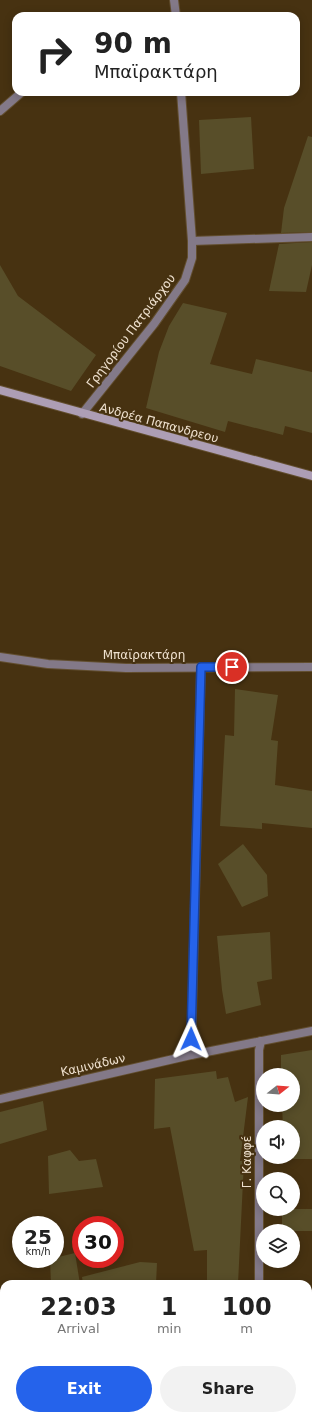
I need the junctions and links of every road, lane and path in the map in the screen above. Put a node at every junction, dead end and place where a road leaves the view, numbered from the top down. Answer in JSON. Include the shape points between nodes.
{"nodes":[{"id":1,"x":174,"y":0,"type":"edge"},
{"id":2,"x":176,"y":12,"type":"edge"},
{"id":3,"x":17,"y":96,"type":"edge"},
{"id":4,"x":181,"y":96,"type":"edge"},
{"id":5,"x":0,"y":111,"type":"edge"},
{"id":6,"x":312,"y":237,"type":"edge"},
{"id":7,"x":192,"y":241,"type":"junction"},
{"id":8,"x":0,"y":390,"type":"edge"},
{"id":9,"x":82,"y":414,"type":"junction"},
{"id":10,"x":312,"y":476,"type":"edge"},
{"id":11,"x":0,"y":657,"type":"edge"},
{"id":12,"x":201,"y":667,"type":"junction"},
{"id":13,"x":312,"y":667,"type":"edge"},
{"id":14,"x":312,"y":1031,"type":"edge"},
{"id":15,"x":261,"y":1041,"type":"junction"},
{"id":16,"x":191,"y":1055,"type":"junction"},
{"id":17,"x":0,"y":1099,"type":"edge"},
{"id":18,"x":259,"y":1280,"type":"edge"}],
"edges":[{"from":1,"to":2,"type":"street"},
{"from":3,"to":5,"type":"street"},
{"from":4,"to":7,"type":"street","name":"Γρηγορίου Πατριάρχου"},
{"from":6,"to":7,"type":"street"},
{"from":7,"to":9,"type":"street","name":"Γρηγορίου Πατριάρχου","via":[[192,258],[185,280],[154,324]]},
{"from":8,"to":9,"type":"main road","name":"Ανδρέα Παπανδρεου"},
{"from":9,"to":10,"type":"main road","name":"Ανδρέα Παπανδρεου"},
{"from":11,"to":12,"type":"street","name":"Μπαϊρακτάρη","via":[[71,666]]},
{"from":12,"to":13,"type":"street","name":"Μπαϊρακτάρη"},
{"from":12,"to":16,"type":"street"},
{"from":14,"to":15,"type":"street"},
{"from":15,"to":16,"type":"street"},
{"from":15,"to":18,"type":"street","name":"Γ. Καφφέ","via":[[258,1050]]},
{"from":16,"to":17,"type":"street","name":"Καμινάδων"}]}
